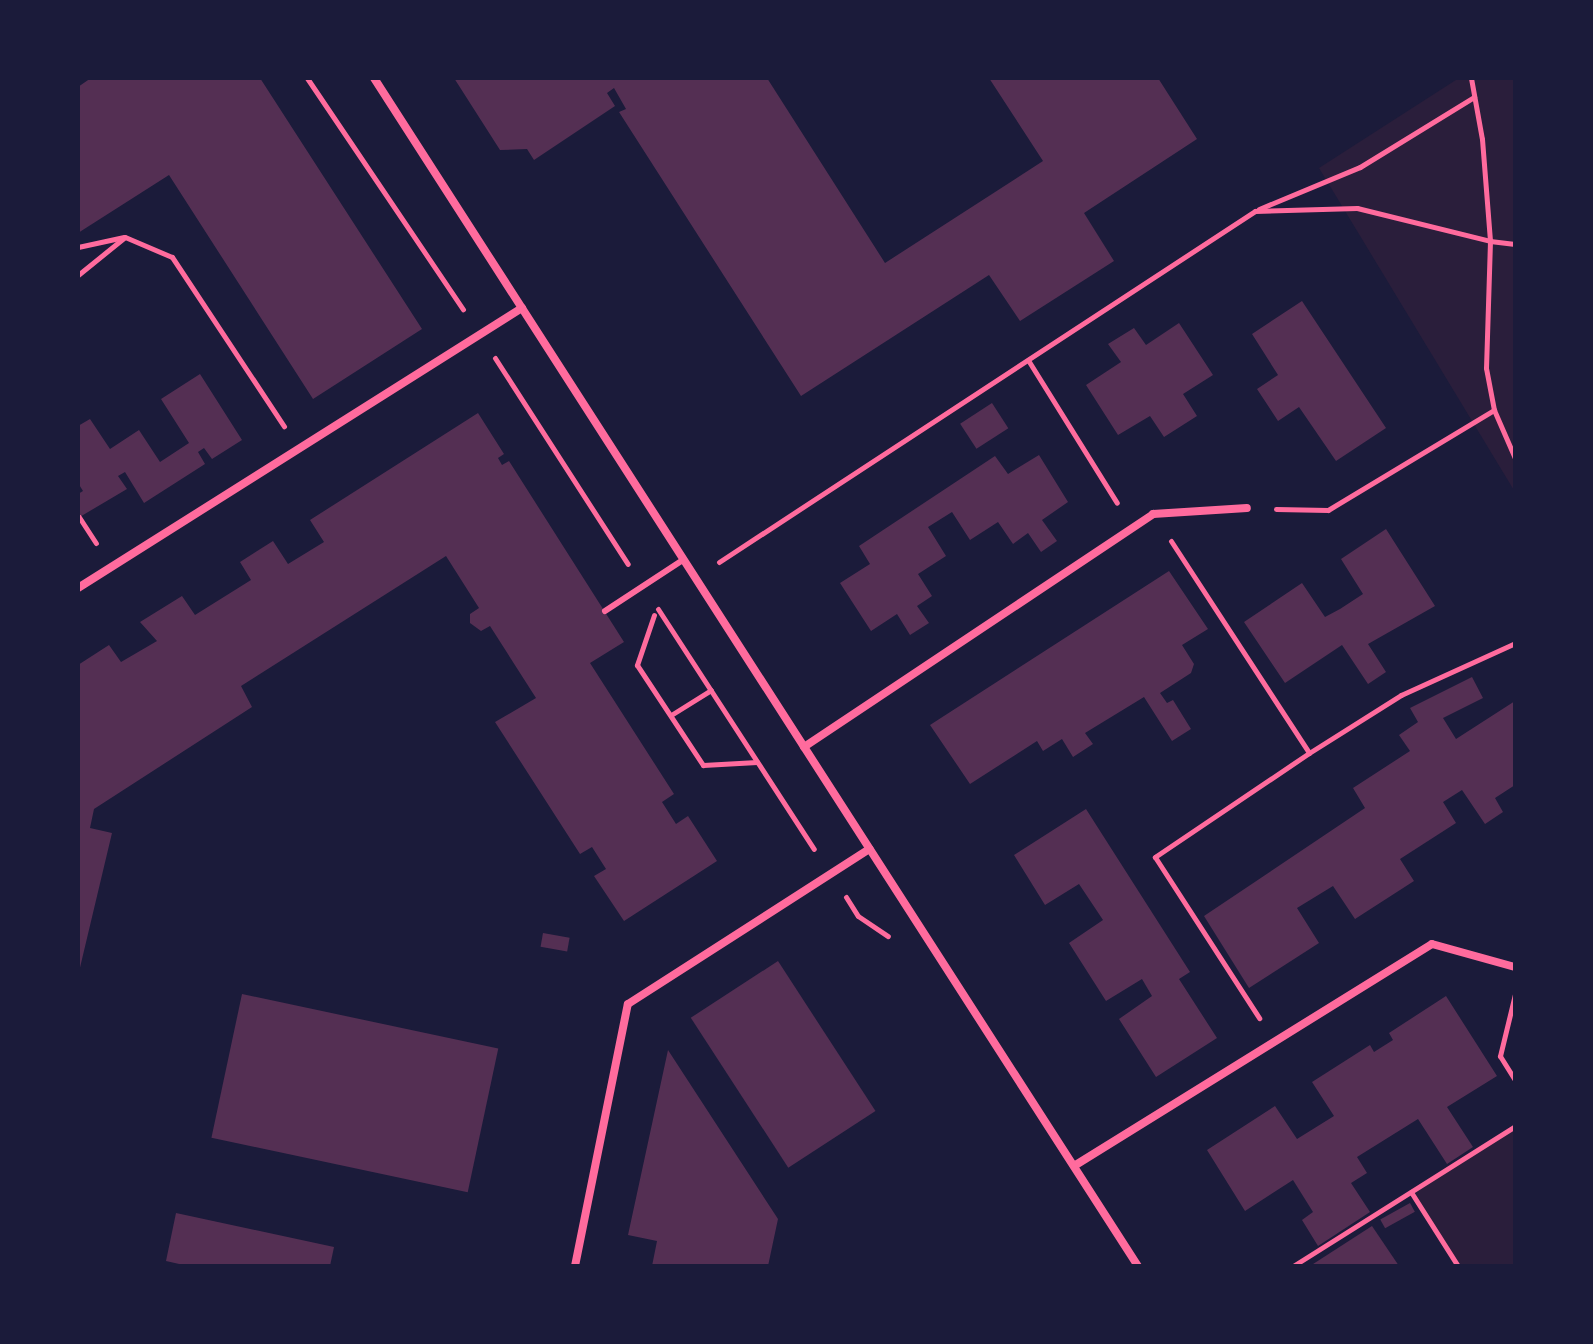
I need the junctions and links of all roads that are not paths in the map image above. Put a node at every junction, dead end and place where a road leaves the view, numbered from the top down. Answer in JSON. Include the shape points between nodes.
{"nodes":[{"id":1,"x":374,"y":78,"type":"edge"},
{"id":2,"x":522,"y":308,"type":"junction"},
{"id":3,"x":1247,"y":508,"type":"road end"},
{"id":4,"x":683,"y":560,"type":"junction"},
{"id":5,"x":78,"y":588,"type":"edge"},
{"id":6,"x":605,"y":611,"type":"dead end"},
{"id":7,"x":804,"y":747,"type":"junction"},
{"id":8,"x":869,"y":849,"type":"junction"},
{"id":9,"x":1515,"y":967,"type":"edge"},
{"id":10,"x":1074,"y":1166,"type":"junction"},
{"id":11,"x":575,"y":1266,"type":"edge"},
{"id":12,"x":1138,"y":1266,"type":"edge"}],
"edges":[{"from":1,"to":2,"type":"street"},
{"from":2,"to":4,"type":"street"},
{"from":2,"to":5,"type":"street"},
{"from":3,"to":7,"type":"street","via":[[1153,514]]},
{"from":4,"to":6,"type":"lane"},
{"from":4,"to":7,"type":"street"},
{"from":7,"to":8,"type":"street"},
{"from":8,"to":10,"type":"street"},
{"from":8,"to":11,"type":"street","via":[[628,1004]]},
{"from":9,"to":10,"type":"street","via":[[1432,944]]},
{"from":10,"to":12,"type":"street"}]}
